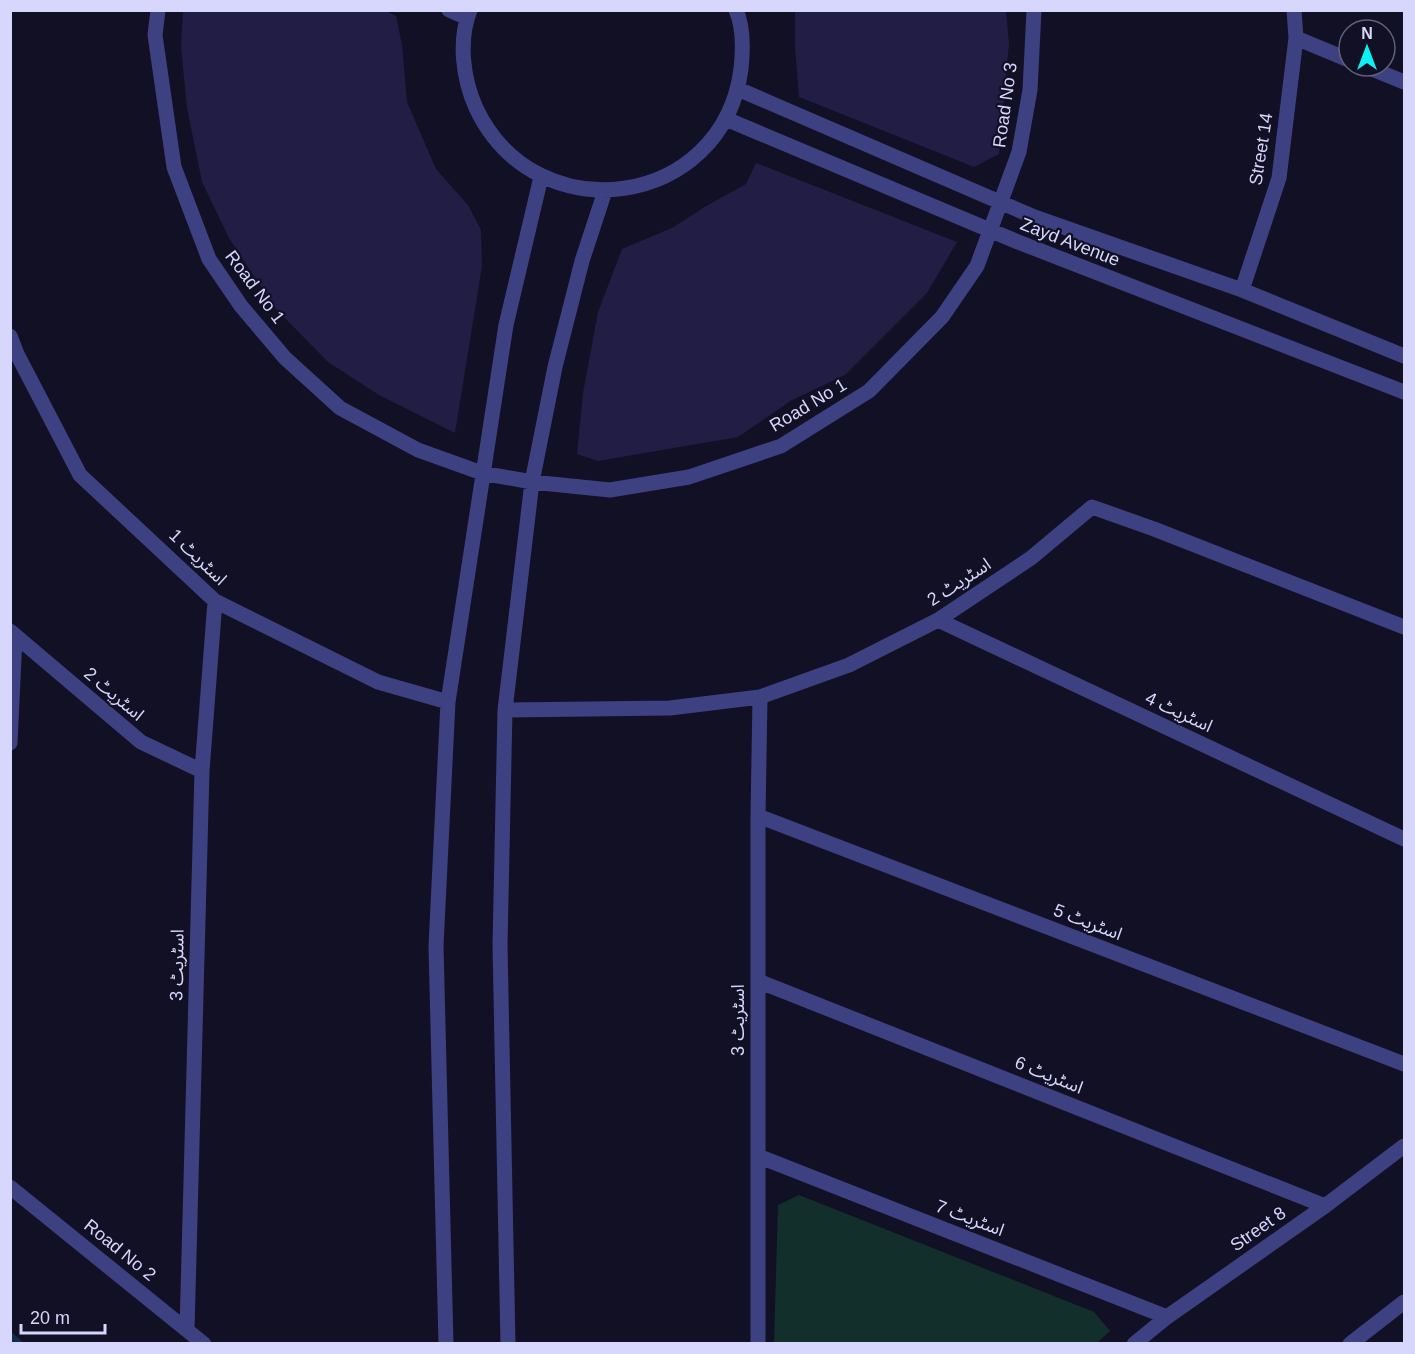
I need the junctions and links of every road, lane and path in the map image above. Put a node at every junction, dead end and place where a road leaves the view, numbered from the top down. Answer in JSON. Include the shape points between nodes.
{"nodes":[{"id":1,"x":158,"y":10,"type":"edge"},
{"id":2,"x":449,"y":10,"type":"edge"},
{"id":3,"x":736,"y":10,"type":"edge"},
{"id":4,"x":1034,"y":10,"type":"edge"},
{"id":5,"x":1294,"y":10,"type":"edge"},
{"id":6,"x":469,"y":14,"type":"edge"},
{"id":7,"x":1296,"y":38,"type":"junction"},
{"id":8,"x":1337,"y":55,"type":"edge"},
{"id":9,"x":738,"y":89,"type":"junction"},
{"id":10,"x":726,"y":119,"type":"junction"},
{"id":11,"x":542,"y":177,"type":"junction"},
{"id":12,"x":606,"y":191,"type":"junction"},
{"id":13,"x":1002,"y":203,"type":"junction"},
{"id":14,"x":991,"y":231,"type":"junction"},
{"id":15,"x":1242,"y":290,"type":"junction"},
{"id":16,"x":10,"y":336,"type":"edge"},
{"id":17,"x":1404,"y":356,"type":"edge"},
{"id":18,"x":1404,"y":392,"type":"edge"},
{"id":19,"x":482,"y":473,"type":"junction"},
{"id":20,"x":532,"y":482,"type":"junction"},
{"id":21,"x":215,"y":601,"type":"junction"},
{"id":22,"x":938,"y":620,"type":"junction"},
{"id":23,"x":1404,"y":627,"type":"edge"},
{"id":24,"x":13,"y":634,"type":"edge"},
{"id":25,"x":760,"y":697,"type":"junction"},
{"id":26,"x":448,"y":702,"type":"junction"},
{"id":27,"x":505,"y":710,"type":"junction"},
{"id":28,"x":10,"y":743,"type":"edge"},
{"id":29,"x":202,"y":771,"type":"junction"},
{"id":30,"x":758,"y":816,"type":"junction"},
{"id":31,"x":1404,"y":838,"type":"edge"},
{"id":32,"x":758,"y":981,"type":"junction"},
{"id":33,"x":1404,"y":1064,"type":"edge"},
{"id":34,"x":1404,"y":1146,"type":"edge"},
{"id":35,"x":758,"y":1156,"type":"junction"},
{"id":36,"x":10,"y":1186,"type":"edge"},
{"id":37,"x":1325,"y":1206,"type":"junction"},
{"id":38,"x":1404,"y":1302,"type":"edge"},
{"id":39,"x":1167,"y":1317,"type":"junction"},
{"id":40,"x":187,"y":1330,"type":"junction"},
{"id":41,"x":204,"y":1344,"type":"edge"},
{"id":42,"x":446,"y":1344,"type":"edge"},
{"id":43,"x":508,"y":1344,"type":"edge"},
{"id":44,"x":758,"y":1344,"type":"edge"},
{"id":45,"x":1134,"y":1344,"type":"edge"},
{"id":46,"x":1350,"y":1344,"type":"edge"}],
"edges":[{"from":1,"to":19,"type":"street","name":"Road No 1","via":[[155,34],[174,167],[209,260],[241,306],[285,358],[340,408],[418,450]]},
{"from":2,"to":6,"type":"street"},
{"from":3,"to":9,"type":"street","via":[[743,52]]},
{"from":4,"to":13,"type":"street","name":"Road No 3","via":[[1028,100],[1019,152]]},
{"from":5,"to":7,"type":"street","name":"Street 14"},
{"from":6,"to":11,"type":"street","via":[[463,56],[469,93],[485,127],[510,156]]},
{"from":7,"to":8,"type":"street"},
{"from":7,"to":15,"type":"street","name":"Street 14","via":[[1279,178]]},
{"from":9,"to":10,"type":"street"},
{"from":9,"to":13,"type":"street","name":"Zayd Avenue"},
{"from":10,"to":12,"type":"street","via":[[704,148],[675,171],[642,186]]},
{"from":10,"to":14,"type":"street","name":"Zayd Avenue"},
{"from":11,"to":12,"type":"street","via":[[573,188]]},
{"from":11,"to":19,"type":"street","via":[[506,325]]},
{"from":12,"to":20,"type":"street","via":[[582,261],[557,356]]},
{"from":13,"to":14,"type":"street","name":"Road No 3"},
{"from":13,"to":15,"type":"street","name":"Zayd Avenue"},
{"from":14,"to":18,"type":"street","name":"Zayd Avenue"},
{"from":14,"to":20,"type":"street","name":"Road No 1","via":[[977,266],[942,317],[910,350],[869,391],[781,446],[689,477],[610,490]]},
{"from":15,"to":17,"type":"street","name":"Zayd Avenue"},
{"from":16,"to":21,"type":"street","name":"اسٹریٹ 1","via":[[81,475]]},
{"from":19,"to":20,"type":"street","name":"Road No 1"},
{"from":19,"to":26,"type":"street"},
{"from":20,"to":27,"type":"street"},
{"from":21,"to":26,"type":"street","name":"اسٹریٹ 1","via":[[378,682]]},
{"from":21,"to":29,"type":"street","name":"اسٹریٹ 3"},
{"from":22,"to":23,"type":"street","name":"اسٹریٹ 2","via":[[1031,558],[1092,507]]},
{"from":22,"to":25,"type":"street","name":"اسٹریٹ 2","via":[[849,665]]},
{"from":22,"to":31,"type":"street","name":"اسٹریٹ 4"},
{"from":24,"to":28,"type":"street"},
{"from":24,"to":29,"type":"street","name":"اسٹریٹ 2","via":[[141,742]]},
{"from":25,"to":27,"type":"street","name":"اسٹریٹ 2","via":[[670,708]]},
{"from":25,"to":30,"type":"street","name":"اسٹریٹ 3"},
{"from":26,"to":42,"type":"street","via":[[436,946]]},
{"from":27,"to":43,"type":"street","via":[[500,945]]},
{"from":29,"to":40,"type":"street","name":"اسٹریٹ 3"},
{"from":30,"to":32,"type":"street","name":"اسٹریٹ 3"},
{"from":30,"to":33,"type":"street","name":"اسٹریٹ 5"},
{"from":32,"to":35,"type":"street","name":"اسٹریٹ 3"},
{"from":32,"to":37,"type":"street","name":"اسٹریٹ 6"},
{"from":34,"to":37,"type":"street","name":"Street 8"},
{"from":35,"to":39,"type":"street","name":"اسٹریٹ 7"},
{"from":35,"to":44,"type":"street","name":"اسٹریٹ 3"},
{"from":36,"to":40,"type":"street","name":"Road No 2"},
{"from":37,"to":39,"type":"street","name":"Street 8"},
{"from":38,"to":46,"type":"street"},
{"from":39,"to":45,"type":"street","name":"Street 8"},
{"from":40,"to":41,"type":"street","name":"Road No 2"}]}
